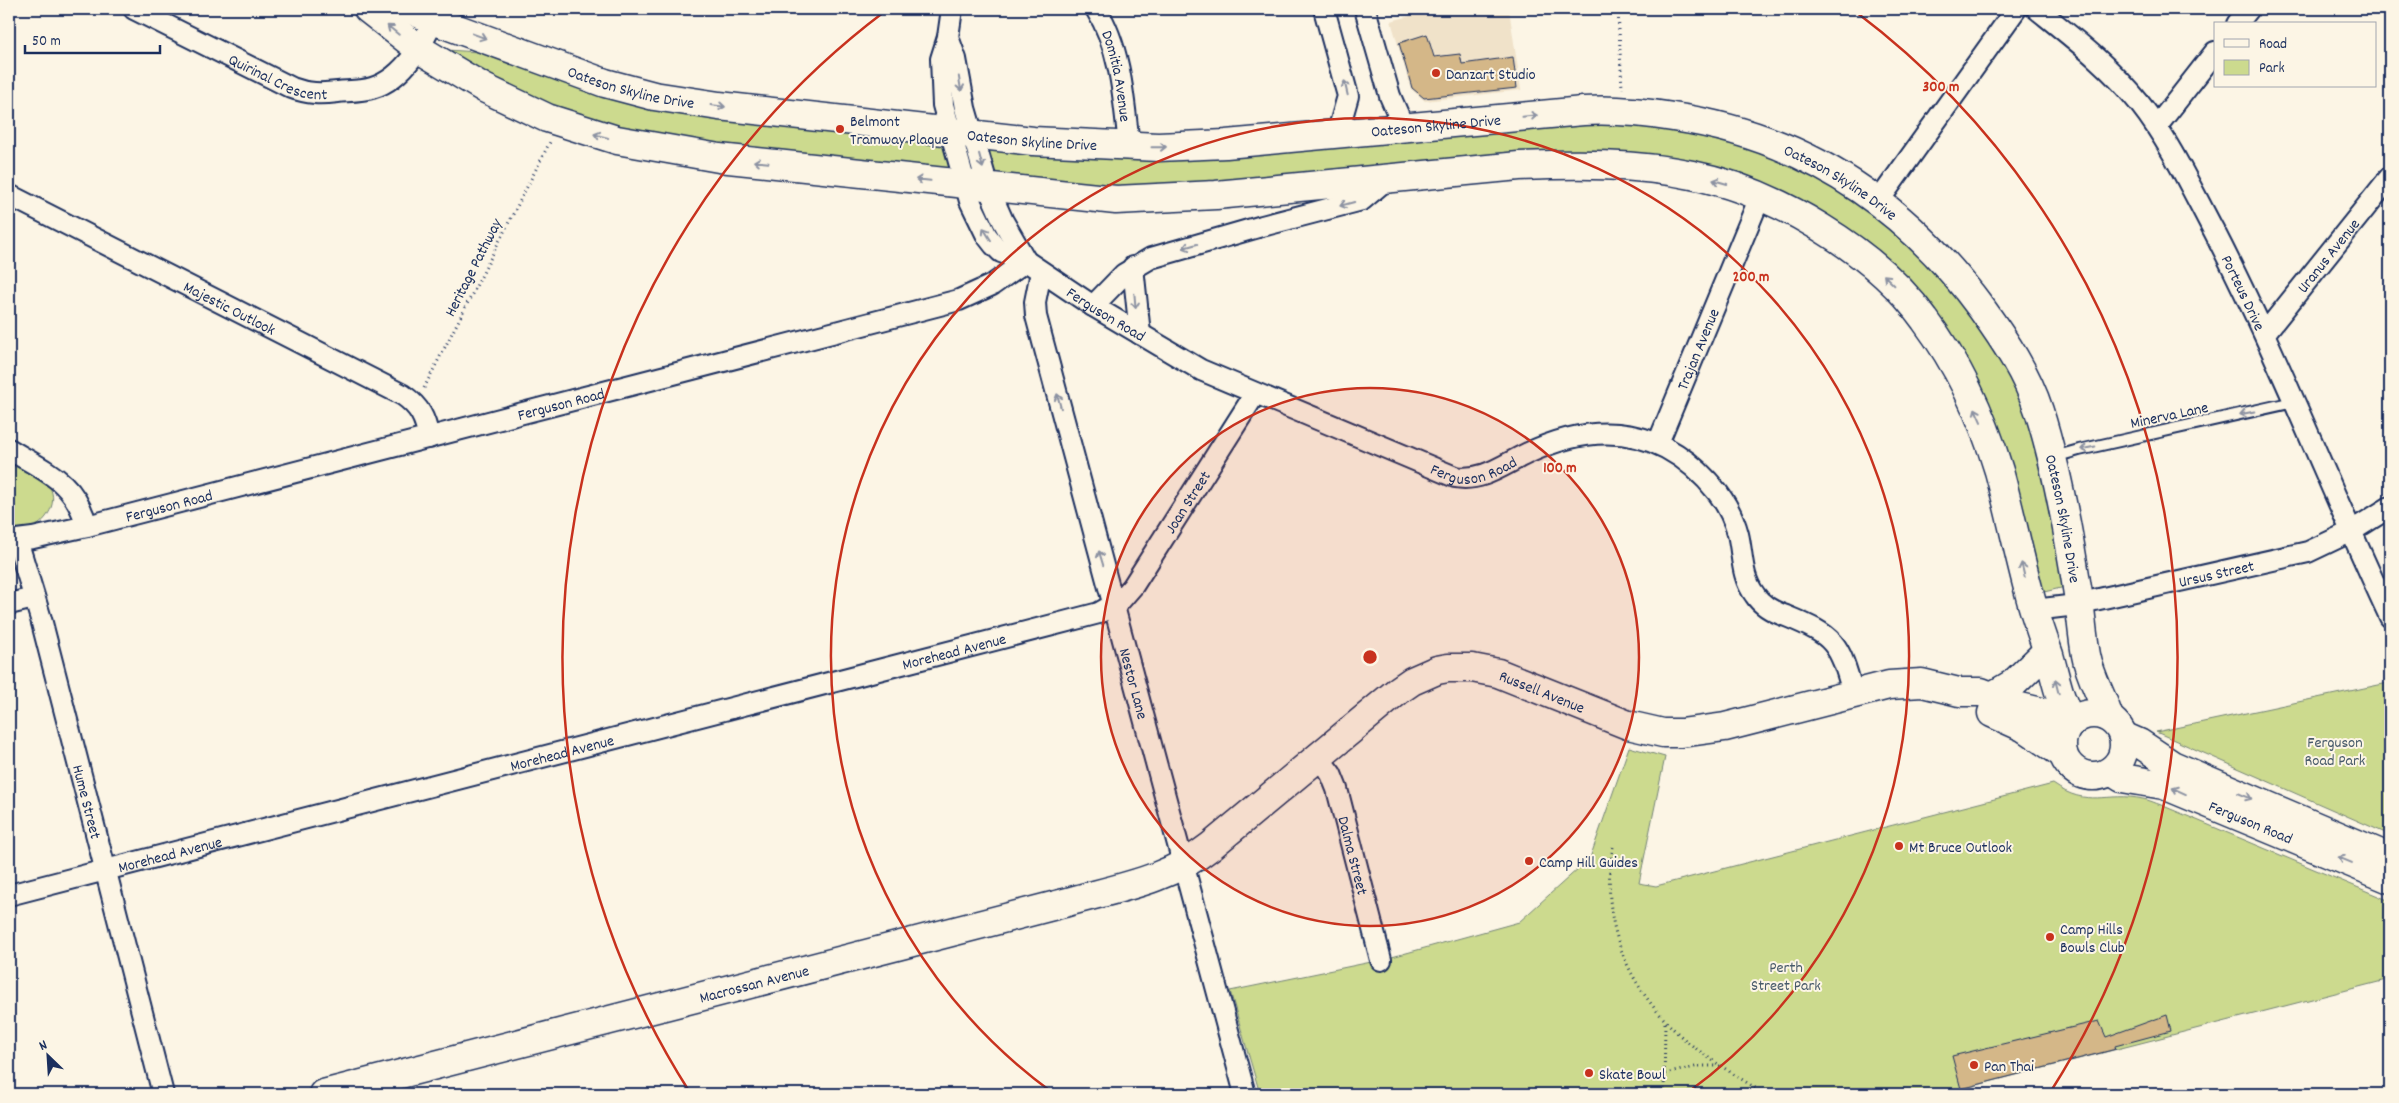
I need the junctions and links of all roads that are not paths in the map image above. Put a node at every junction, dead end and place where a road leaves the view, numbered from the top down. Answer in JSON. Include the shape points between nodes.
{"nodes":[{"id":1,"x":134,"y":9,"type":"edge"},
{"id":2,"x":368,"y":9,"type":"edge"},
{"id":3,"x":952,"y":9,"type":"edge"},
{"id":4,"x":1096,"y":9,"type":"edge"},
{"id":5,"x":1324,"y":9,"type":"edge"},
{"id":6,"x":1365,"y":9,"type":"edge"},
{"id":7,"x":2016,"y":9,"type":"edge"},
{"id":8,"x":2037,"y":9,"type":"edge"},
{"id":9,"x":2249,"y":9,"type":"edge"},
{"id":10,"x":426,"y":12,"type":"edge"},
{"id":11,"x":2239,"y":22,"type":"edge"},
{"id":12,"x":419,"y":49,"type":"junction"},
{"id":13,"x":2214,"y":53,"type":"edge"},
{"id":14,"x":2157,"y":126,"type":"junction"},
{"id":15,"x":1404,"y":128,"type":"junction"},
{"id":16,"x":962,"y":133,"type":"junction"},
{"id":17,"x":1337,"y":135,"type":"junction"},
{"id":18,"x":1129,"y":146,"type":"junction"},
{"id":19,"x":2390,"y":178,"type":"edge"},
{"id":20,"x":1387,"y":179,"type":"junction"},
{"id":21,"x":976,"y":186,"type":"junction"},
{"id":22,"x":9,"y":195,"type":"edge"},
{"id":23,"x":1760,"y":197,"type":"junction"},
{"id":24,"x":1878,"y":202,"type":"junction"},
{"id":25,"x":1034,"y":266,"type":"junction"},
{"id":26,"x":1133,"y":267,"type":"junction"},
{"id":27,"x":1094,"y":306,"type":"junction"},
{"id":28,"x":2265,"y":333,"type":"junction"},
{"id":29,"x":1140,"y":334,"type":"junction"},
{"id":30,"x":1255,"y":394,"type":"junction"},
{"id":31,"x":2294,"y":402,"type":"junction"},
{"id":32,"x":429,"y":438,"type":"junction"},
{"id":33,"x":1658,"y":443,"type":"junction"},
{"id":34,"x":9,"y":449,"type":"edge"},
{"id":35,"x":2051,"y":458,"type":"junction"},
{"id":36,"x":2390,"y":507,"type":"edge"},
{"id":37,"x":87,"y":526,"type":"junction"},
{"id":38,"x":2350,"y":532,"type":"junction"},
{"id":39,"x":13,"y":541,"type":"edge"},
{"id":40,"x":34,"y":598,"type":"junction"},
{"id":41,"x":2080,"y":602,"type":"junction"},
{"id":42,"x":9,"y":604,"type":"edge"},
{"id":43,"x":1114,"y":605,"type":"junction"},
{"id":44,"x":2034,"y":610,"type":"junction"},
{"id":45,"x":2390,"y":617,"type":"edge"},
{"id":46,"x":2047,"y":650,"type":"junction"},
{"id":47,"x":1959,"y":692,"type":"junction"},
{"id":48,"x":1854,"y":693,"type":"junction"},
{"id":49,"x":1992,"y":696,"type":"junction"},
{"id":50,"x":2071,"y":723,"type":"junction"},
{"id":51,"x":2116,"y":727,"type":"junction"},
{"id":52,"x":2063,"y":754,"type":"junction"},
{"id":53,"x":1318,"y":757,"type":"junction"},
{"id":54,"x":2111,"y":771,"type":"junction"},
{"id":55,"x":2390,"y":858,"type":"edge"},
{"id":56,"x":1183,"y":865,"type":"junction"},
{"id":57,"x":105,"y":870,"type":"junction"},
{"id":58,"x":2390,"y":879,"type":"edge"},
{"id":59,"x":9,"y":895,"type":"edge"},
{"id":60,"x":1381,"y":960,"type":"dead end"},
{"id":61,"x":163,"y":1094,"type":"edge"},
{"id":62,"x":322,"y":1094,"type":"edge"},
{"id":63,"x":1245,"y":1094,"type":"edge"}],
"edges":[{"from":1,"to":12,"type":"street","name":"Quirinal Crescent","via":[[310,94],[374,88],[395,74]]},
{"from":12,"to":2,"type":"main road","one_way":true},
{"from":3,"to":16,"type":"street","name":"Ferguson Road","via":[[941,59],[942,93]]},
{"from":4,"to":18,"type":"street","name":"Domitia Avenue","via":[[1115,51]]},
{"from":17,"to":5,"type":"street","one_way":true,"via":[[1348,96]]},
{"from":6,"to":15,"type":"street","via":[[1390,96]]},
{"from":7,"to":24,"type":"street"},
{"from":8,"to":14,"type":"street","name":"Porteus Drive","via":[[2112,73]]},
{"from":9,"to":11,"type":"street"},
{"from":10,"to":12,"type":"street","name":"Quirinal Crescent"},
{"from":10,"to":16,"type":"main road","name":"Oateson Skyline Drive","one_way":true,"via":[[626,90],[719,106]]},
{"from":21,"to":12,"type":"main road","one_way":true,"via":[[719,158],[617,140],[522,107]]},
{"from":13,"to":14,"type":"street"},
{"from":14,"to":28,"type":"street","name":"Porteus Drive"},
{"from":15,"to":17,"type":"main road","name":"Oateson Skyline Drive"},
{"from":15,"to":24,"type":"main road","name":"Oateson Skyline Drive","one_way":true,"via":[[1620,110],[1708,123],[1752,135],[1806,156]]},
{"from":16,"to":18,"type":"main road","name":"Oateson Skyline Drive","via":[[1043,142]]},
{"from":16,"to":21,"type":"street","name":"Ferguson Road"},
{"from":18,"to":17,"type":"main road","name":"Oateson Skyline Drive","one_way":true,"via":[[1226,144]]},
{"from":19,"to":28,"type":"street","name":"Uranus Avenue"},
{"from":20,"to":21,"type":"main road","via":[[1142,200],[1086,198]]},
{"from":23,"to":20,"type":"main road","one_way":true,"via":[[1694,175],[1603,165],[1519,166]]},
{"from":20,"to":26,"type":"street","one_way":true,"via":[[1362,200],[1165,253]]},
{"from":21,"to":25,"type":"street","name":"Ferguson Road"},
{"from":22,"to":32,"type":"street","name":"Majestic Outlook","via":[[391,389],[415,404],[422,413]]},
{"from":23,"to":33,"type":"street","name":"Trajan Avenue"},
{"from":44,"to":23,"type":"main road","one_way":true,"via":[[1991,448],[1964,385],[1938,339],[1912,304],[1869,263],[1804,217]]},
{"from":24,"to":35,"type":"main road","name":"Oateson Skyline Drive","via":[[1938,255],[2002,337],[2031,391]]},
{"from":25,"to":27,"type":"street","name":"Ferguson Road"},
{"from":25,"to":32,"type":"street","name":"Ferguson Road","via":[[959,300]]},
{"from":43,"to":25,"type":"street","name":"Nestor Lane","one_way":true,"via":[[1036,316]]},
{"from":26,"to":27,"type":"street","via":[[1100,296]]},
{"from":26,"to":29,"type":"street","one_way":true},
{"from":27,"to":29,"type":"street","name":"Ferguson Road"},
{"from":28,"to":31,"type":"street","name":"Porteus Drive"},
{"from":29,"to":30,"type":"street","name":"Ferguson Road","via":[[1201,370]]},
{"from":30,"to":33,"type":"street","name":"Ferguson Road","via":[[1464,479],[1484,476],[1541,447],[1574,436],[1609,432]]},
{"from":30,"to":43,"type":"street","name":"Joan Street","via":[[1133,586]]},
{"from":31,"to":35,"type":"lane","name":"Minerva Lane","one_way":true},
{"from":31,"to":38,"type":"street","name":"Porteus Drive"},
{"from":32,"to":37,"type":"street","name":"Ferguson Road"},
{"from":33,"to":48,"type":"street","name":"Ferguson Road","via":[[1689,463],[1726,505],[1738,533],[1744,575],[1755,597],[1774,612],[1814,628],[1830,639],[1844,660]]},
{"from":34,"to":37,"type":"street","via":[[73,492]]},
{"from":35,"to":41,"type":"main road","name":"Oateson Skyline Drive"},
{"from":36,"to":38,"type":"street","name":"Ursus Street"},
{"from":37,"to":39,"type":"street","name":"Ferguson Road"},
{"from":38,"to":41,"type":"street","name":"Ursus Street","via":[[2308,552]]},
{"from":38,"to":45,"type":"street","name":"Porteus Drive"},
{"from":39,"to":40,"type":"street","name":"Hume Street"},
{"from":40,"to":42,"type":"street"},
{"from":40,"to":57,"type":"street","name":"Hume Street"},
{"from":41,"to":44,"type":"street","name":"Ursus Street"},
{"from":41,"to":51,"type":"main road","name":"Oateson Skyline Drive","via":[[2090,671]]},
{"from":43,"to":56,"type":"street","name":"Nestor Lane"},
{"from":43,"to":57,"type":"street","name":"Morehead Avenue","via":[[1088,616]]},
{"from":44,"to":46,"type":"main road"},
{"from":46,"to":49,"type":"main road","via":[[2014,683]]},
{"from":50,"to":46,"type":"main road","one_way":true,"via":[[2061,703]]},
{"from":47,"to":48,"type":"main road","name":"Russell Avenue","via":[[1911,683]]},
{"from":47,"to":49,"type":"main road","via":[[1981,692]]},
{"from":47,"to":52,"type":"main road","via":[[1977,707],[2023,727]]},
{"from":48,"to":53,"type":"main road","name":"Russell Avenue","via":[[1711,730],[1663,733],[1606,717],[1498,673],[1448,668],[1412,681]]},
{"from":49,"to":50,"type":"main road"},
{"from":50,"to":51,"type":"main road","via":[[2090,714]]},
{"from":50,"to":52,"type":"main road","via":[[2064,733]]},
{"from":51,"to":54,"type":"main road","via":[[2122,756]]},
{"from":51,"to":55,"type":"main road","name":"Ferguson Road","one_way":true,"via":[[2172,765]]},
{"from":52,"to":54,"type":"main road","via":[[2067,763],[2082,775],[2097,776]]},
{"from":53,"to":56,"type":"main road","name":"Russell Avenue","via":[[1211,846]]},
{"from":53,"to":60,"type":"street","name":"Dalma Street","via":[[1337,789]]},
{"from":58,"to":54,"type":"main road","name":"Ferguson Road","one_way":true,"via":[[2164,785],[2122,778]]},
{"from":56,"to":62,"type":"main road","name":"Macrossan Avenue","via":[[1163,875],[1064,903]]},
{"from":56,"to":63,"type":"street","name":"Nestor Lane"},
{"from":57,"to":59,"type":"street","name":"Morehead Avenue"},
{"from":57,"to":61,"type":"street","name":"Hume Street"}]}
